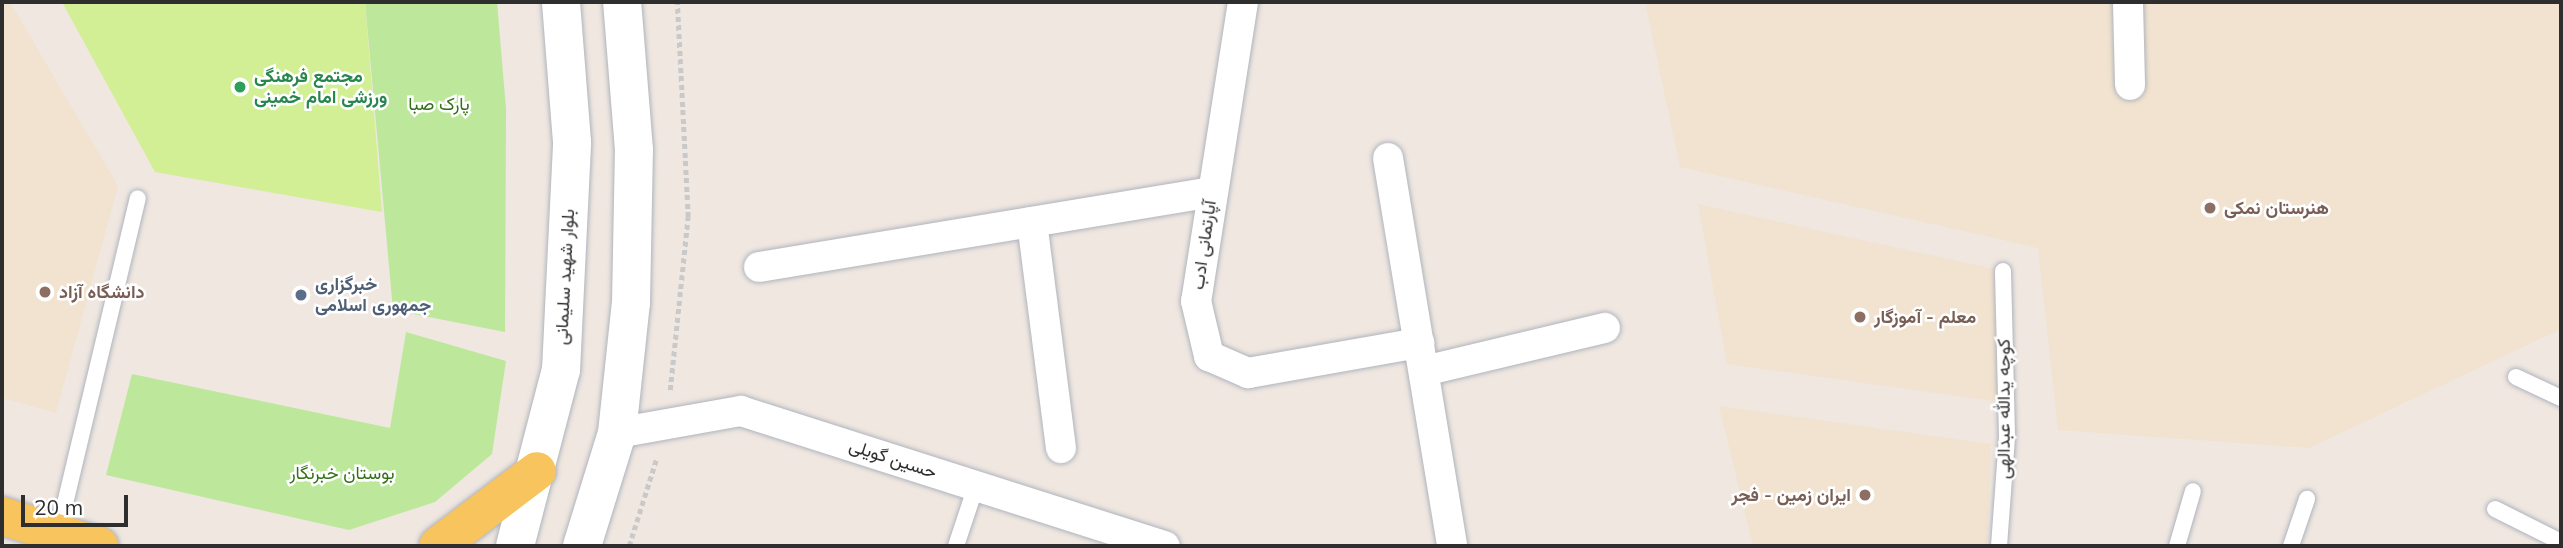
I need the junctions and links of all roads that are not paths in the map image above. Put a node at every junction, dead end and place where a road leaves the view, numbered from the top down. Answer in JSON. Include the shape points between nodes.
{"nodes":[{"id":1,"x":561,"y":2,"type":"edge"},
{"id":2,"x":622,"y":2,"type":"edge"},
{"id":3,"x":1243,"y":2,"type":"edge"},
{"id":4,"x":2128,"y":2,"type":"edge"},
{"id":5,"x":2130,"y":85,"type":"dead end"},
{"id":6,"x":1388,"y":158,"type":"dead end"},
{"id":7,"x":1212,"y":191,"type":"junction"},
{"id":8,"x":138,"y":198,"type":"dead end"},
{"id":9,"x":1032,"y":222,"type":"junction"},
{"id":10,"x":759,"y":267,"type":"dead end"},
{"id":11,"x":2003,"y":271,"type":"dead end"},
{"id":12,"x":1605,"y":328,"type":"dead end"},
{"id":13,"x":1422,"y":357,"type":"junction"},
{"id":14,"x":2516,"y":377,"type":"dead end"},
{"id":15,"x":2561,"y":398,"type":"edge"},
{"id":16,"x":617,"y":433,"type":"junction"},
{"id":17,"x":1061,"y":448,"type":"dead end"},
{"id":18,"x":537,"y":471,"type":"junction"},
{"id":19,"x":976,"y":486,"type":"junction"},
{"id":20,"x":2193,"y":491,"type":"dead end"},
{"id":21,"x":2307,"y":499,"type":"dead end"},
{"id":22,"x":2496,"y":509,"type":"dead end"},
{"id":23,"x":2,"y":516,"type":"edge"},
{"id":24,"x":58,"y":533,"type":"junction"},
{"id":25,"x":1129,"y":541,"type":"edge"},
{"id":26,"x":2561,"y":542,"type":"edge"},
{"id":27,"x":99,"y":546,"type":"edge"},
{"id":28,"x":438,"y":546,"type":"edge"},
{"id":29,"x":515,"y":546,"type":"edge"},
{"id":30,"x":582,"y":546,"type":"edge"},
{"id":31,"x":956,"y":546,"type":"edge"},
{"id":32,"x":1165,"y":546,"type":"edge"},
{"id":33,"x":1452,"y":546,"type":"edge"},
{"id":34,"x":1999,"y":546,"type":"edge"},
{"id":35,"x":2177,"y":546,"type":"edge"},
{"id":36,"x":2291,"y":546,"type":"edge"}],
"edges":[{"from":1,"to":18,"type":"main road","name":"بلوار شهید سلیمانی","via":[[572,142],[561,370]]},
{"from":2,"to":16,"type":"main road","via":[[634,150],[631,303]]},
{"from":3,"to":7,"type":"street","name":"آپارتمانی ادب"},
{"from":4,"to":5,"type":"street"},
{"from":6,"to":13,"type":"street"},
{"from":7,"to":9,"type":"street"},
{"from":7,"to":13,"type":"street","name":"آپارتمانی ادب","via":[[1196,302],[1209,356],[1248,373]]},
{"from":8,"to":24,"type":"lane"},
{"from":9,"to":10,"type":"street"},
{"from":9,"to":17,"type":"street"},
{"from":11,"to":34,"type":"lane","name":"کوچه یدالله عبدالهی","via":[[2007,436]]},
{"from":12,"to":13,"type":"street"},
{"from":13,"to":33,"type":"street"},
{"from":14,"to":15,"type":"lane"},
{"from":16,"to":19,"type":"street","name":"حسین گویلی","via":[[741,411]]},
{"from":16,"to":30,"type":"main road"},
{"from":18,"to":28,"type":"main road"},
{"from":18,"to":29,"type":"main road","name":"بلوار شهید سلیمانی"},
{"from":19,"to":25,"type":"street","name":"حسین گویلی"},
{"from":19,"to":31,"type":"lane"},
{"from":20,"to":35,"type":"lane"},
{"from":21,"to":36,"type":"lane"},
{"from":22,"to":26,"type":"lane"},
{"from":23,"to":24,"type":"main road"},
{"from":24,"to":27,"type":"main road"},
{"from":25,"to":32,"type":"street","name":"حسین گویلی"}]}
